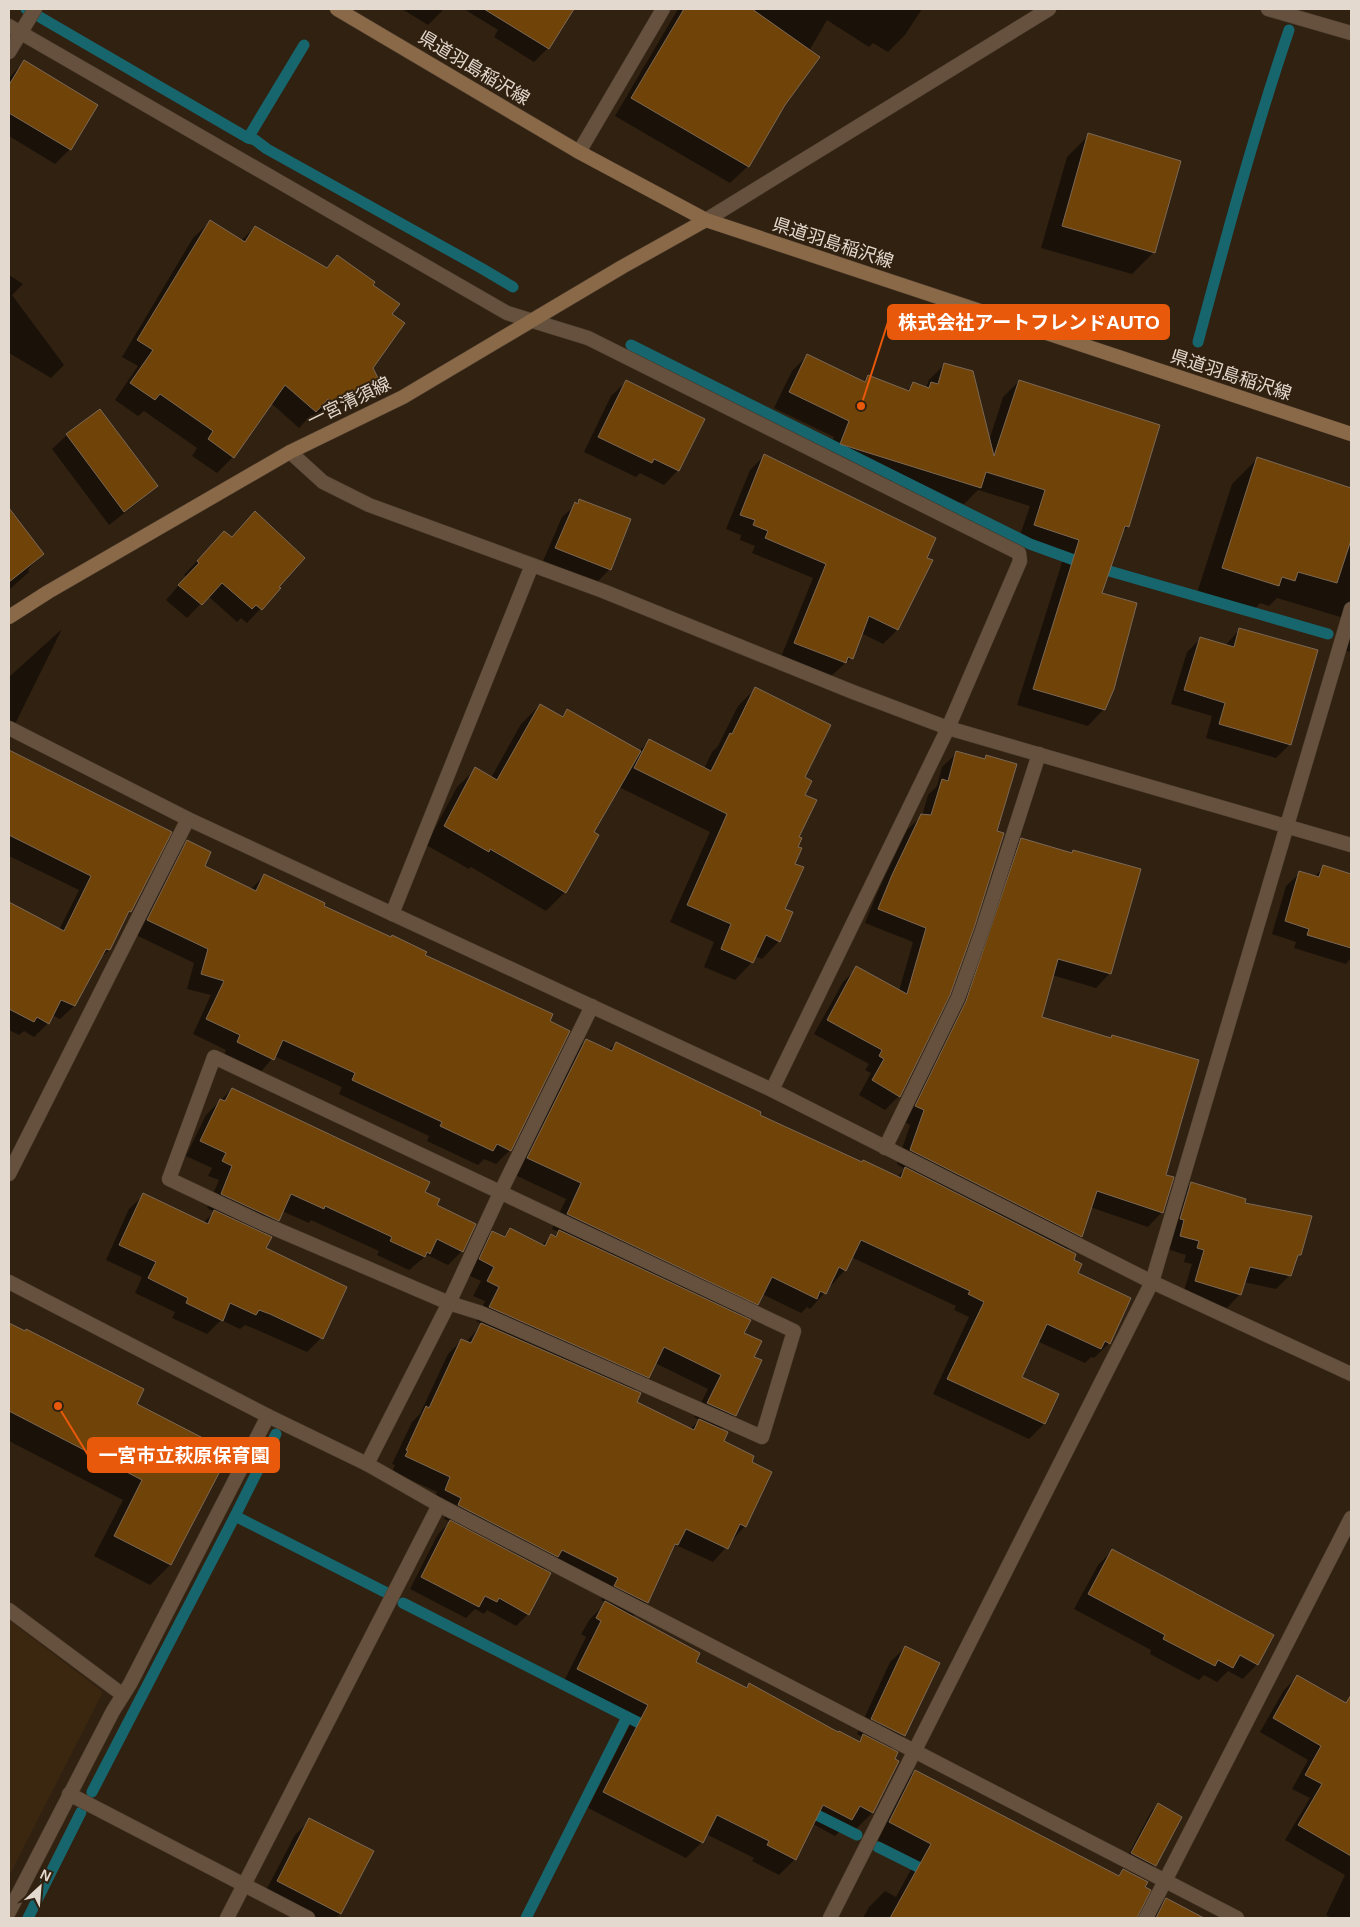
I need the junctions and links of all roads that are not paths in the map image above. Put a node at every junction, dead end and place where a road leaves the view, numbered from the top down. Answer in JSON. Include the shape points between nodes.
{"nodes":[{"id":1,"x":35,"y":9,"type":"edge"},
{"id":2,"x":337,"y":9,"type":"edge"},
{"id":3,"x":663,"y":9,"type":"edge"},
{"id":4,"x":1049,"y":9,"type":"edge"},
{"id":5,"x":1268,"y":9,"type":"edge"},
{"id":6,"x":19,"y":27,"type":"edge"},
{"id":7,"x":1351,"y":33,"type":"edge"},
{"id":8,"x":9,"y":52,"type":"edge"},
{"id":9,"x":579,"y":152,"type":"junction"},
{"id":10,"x":706,"y":220,"type":"junction"},
{"id":11,"x":532,"y":321,"type":"junction"},
{"id":12,"x":1351,"y":434,"type":"edge"},
{"id":13,"x":290,"y":452,"type":"junction"},
{"id":14,"x":532,"y":565,"type":"junction"},
{"id":15,"x":1351,"y":609,"type":"edge"},
{"id":16,"x":9,"y":617,"type":"edge"},
{"id":17,"x":9,"y":728,"type":"edge"},
{"id":18,"x":948,"y":728,"type":"junction"},
{"id":19,"x":1039,"y":754,"type":"junction"},
{"id":20,"x":188,"y":819,"type":"junction"},
{"id":21,"x":1286,"y":826,"type":"junction"},
{"id":22,"x":1351,"y":845,"type":"edge"},
{"id":23,"x":392,"y":914,"type":"junction"},
{"id":24,"x":592,"y":1006,"type":"junction"},
{"id":25,"x":772,"y":1090,"type":"junction"},
{"id":26,"x":885,"y":1148,"type":"junction"},
{"id":27,"x":9,"y":1174,"type":"edge"},
{"id":28,"x":501,"y":1191,"type":"junction"},
{"id":29,"x":9,"y":1282,"type":"edge"},
{"id":30,"x":1152,"y":1282,"type":"junction"},
{"id":31,"x":449,"y":1303,"type":"junction"},
{"id":32,"x":1351,"y":1374,"type":"edge"},
{"id":33,"x":268,"y":1416,"type":"junction"},
{"id":34,"x":367,"y":1464,"type":"junction"},
{"id":35,"x":439,"y":1505,"type":"junction"},
{"id":36,"x":1351,"y":1518,"type":"edge"},
{"id":37,"x":9,"y":1610,"type":"edge"},
{"id":38,"x":123,"y":1695,"type":"junction"},
{"id":39,"x":916,"y":1751,"type":"junction"},
{"id":40,"x":69,"y":1794,"type":"junction"},
{"id":41,"x":1165,"y":1880,"type":"junction"},
{"id":42,"x":244,"y":1886,"type":"junction"},
{"id":43,"x":9,"y":1912,"type":"edge"},
{"id":44,"x":227,"y":1918,"type":"edge"},
{"id":45,"x":308,"y":1918,"type":"edge"},
{"id":46,"x":830,"y":1918,"type":"edge"},
{"id":47,"x":1146,"y":1918,"type":"edge"},
{"id":48,"x":1237,"y":1918,"type":"edge"}],
"edges":[{"from":1,"to":6,"type":"street"},
{"from":2,"to":9,"type":"main road","name":"県道羽島稲沢線"},
{"from":3,"to":9,"type":"street"},
{"from":4,"to":10,"type":"street"},
{"from":5,"to":7,"type":"street"},
{"from":6,"to":8,"type":"street"},
{"from":6,"to":11,"type":"street","via":[[507,313]]},
{"from":9,"to":10,"type":"main road","name":"県道羽島稲沢線"},
{"from":10,"to":11,"type":"main road","name":"一宮清須線"},
{"from":10,"to":12,"type":"main road","name":"県道羽島稲沢線"},
{"from":11,"to":13,"type":"main road","name":"一宮清須線","via":[[403,396]]},
{"from":11,"to":18,"type":"street","via":[[588,338],[1019,553],[1020,561]]},
{"from":13,"to":14,"type":"street","via":[[323,482],[369,505]]},
{"from":13,"to":16,"type":"main road","name":"一宮清須線"},
{"from":14,"to":18,"type":"street"},
{"from":14,"to":23,"type":"street"},
{"from":15,"to":21,"type":"street"},
{"from":17,"to":20,"type":"street"},
{"from":18,"to":19,"type":"street"},
{"from":18,"to":25,"type":"street"},
{"from":19,"to":21,"type":"street"},
{"from":19,"to":26,"type":"street","via":[[958,998]]},
{"from":20,"to":23,"type":"street"},
{"from":20,"to":27,"type":"street"},
{"from":21,"to":22,"type":"street"},
{"from":21,"to":30,"type":"street"},
{"from":23,"to":24,"type":"street"},
{"from":24,"to":25,"type":"street"},
{"from":24,"to":28,"type":"street"},
{"from":25,"to":26,"type":"street"},
{"from":26,"to":30,"type":"street"},
{"from":28,"to":31,"type":"street"},
{"from":28,"to":31,"type":"street","via":[[214,1057],[169,1179],[262,1223]]},
{"from":28,"to":31,"type":"street","via":[[794,1331],[762,1436]]},
{"from":29,"to":33,"type":"street"},
{"from":30,"to":32,"type":"street"},
{"from":30,"to":39,"type":"street"},
{"from":31,"to":34,"type":"street"},
{"from":33,"to":34,"type":"street"},
{"from":33,"to":38,"type":"street"},
{"from":34,"to":35,"type":"street"},
{"from":35,"to":39,"type":"street"},
{"from":35,"to":42,"type":"street"},
{"from":36,"to":41,"type":"street"},
{"from":37,"to":38,"type":"street"},
{"from":38,"to":40,"type":"street"},
{"from":39,"to":41,"type":"street"},
{"from":39,"to":46,"type":"street"},
{"from":40,"to":42,"type":"street"},
{"from":40,"to":43,"type":"street"},
{"from":41,"to":47,"type":"street"},
{"from":41,"to":48,"type":"street"},
{"from":42,"to":44,"type":"street"},
{"from":42,"to":45,"type":"street"}]}
